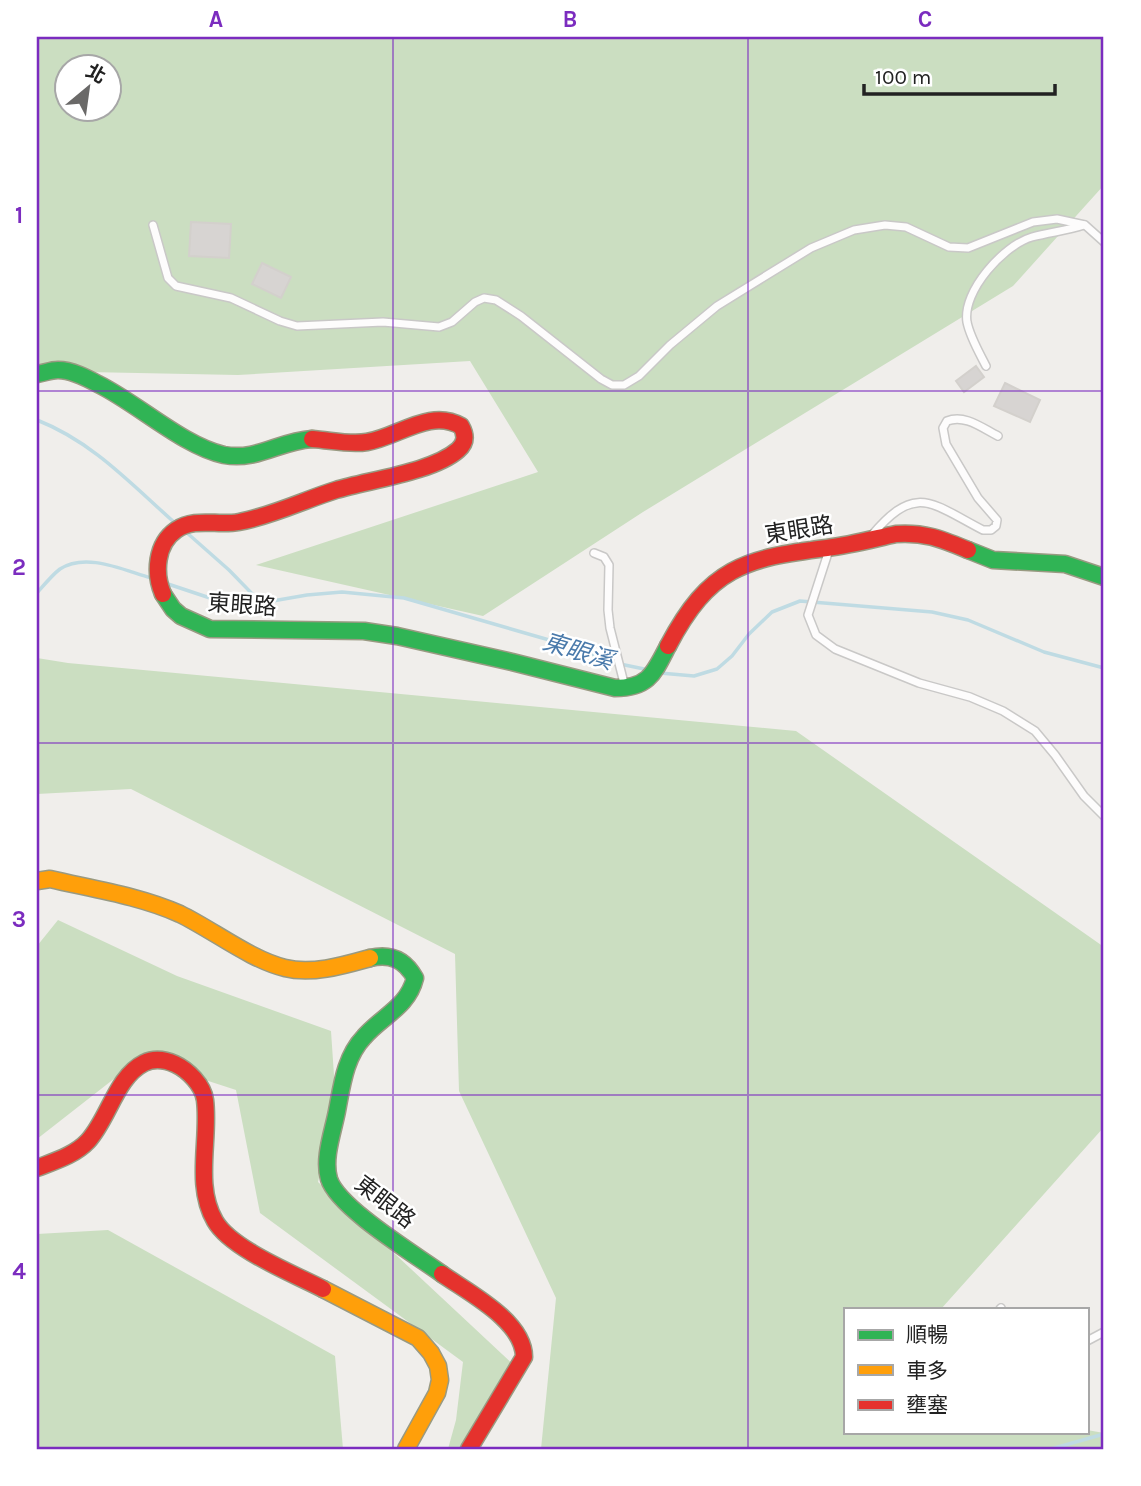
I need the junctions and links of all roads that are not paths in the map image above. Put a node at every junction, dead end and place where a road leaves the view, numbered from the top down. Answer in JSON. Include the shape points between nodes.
{"nodes":[{"id":1,"x":153,"y":225,"type":"dead end"},
{"id":2,"x":1085,"y":225,"type":"junction"},
{"id":3,"x":1104,"y":242,"type":"edge"},
{"id":4,"x":986,"y":366,"type":"dead end"},
{"id":5,"x":37,"y":374,"type":"edge"},
{"id":6,"x":998,"y":436,"type":"dead end"},
{"id":7,"x":867,"y":541,"type":"junction"},
{"id":8,"x":830,"y":548,"type":"junction"},
{"id":9,"x":594,"y":554,"type":"dead end"},
{"id":10,"x":1104,"y":578,"type":"edge"},
{"id":11,"x":625,"y":688,"type":"junction"},
{"id":12,"x":1104,"y":816,"type":"edge"},
{"id":13,"x":37,"y":881,"type":"edge"},
{"id":14,"x":37,"y":1168,"type":"edge"},
{"id":15,"x":1104,"y":1332,"type":"edge"},
{"id":16,"x":1088,"y":1340,"type":"edge"},
{"id":17,"x":406,"y":1449,"type":"edge"},
{"id":18,"x":469,"y":1449,"type":"edge"}],
"edges":[{"from":1,"to":2,"type":"lane","via":[[168,278],[176,286],[231,299],[298,326],[383,322],[439,327],[475,302],[496,300],[601,379],[624,385],[717,306],[811,248],[854,230],[906,227],[949,247],[968,248],[1032,222],[1057,219]]},
{"from":2,"to":3,"type":"lane"},
{"from":2,"to":4,"type":"lane","via":[[1030,237],[1005,252],[985,274],[970,298],[967,320]]},
{"from":5,"to":11,"type":"street","name":"東眼路","via":[[63,370],[93,380],[200,445],[234,457],[248,457],[299,440],[377,440],[440,418],[452,421],[462,427],[464,444],[437,461],[257,518],[186,524],[172,533],[157,560],[162,592],[172,609],[187,621],[210,629],[364,631]]},
{"from":6,"to":7,"type":"lane","via":[[964,419],[947,421],[943,428],[946,444],[978,498],[997,520],[996,526],[983,530],[936,504],[916,502],[897,508]]},
{"from":7,"to":8,"type":"street","name":"東眼路"},
{"from":7,"to":10,"type":"street","name":"東眼路","via":[[897,534],[931,535],[993,560],[1065,564]]},
{"from":8,"to":11,"type":"street","name":"東眼路","via":[[755,560],[718,580],[680,623],[651,678]]},
{"from":8,"to":12,"type":"lane","via":[[808,615],[816,635],[835,649],[1003,711],[1035,731]]},
{"from":9,"to":11,"type":"lane","via":[[610,565],[610,628]]},
{"from":13,"to":18,"type":"street","name":"東眼路","via":[[61,881],[149,903],[287,969],[344,965],[380,956],[408,965],[415,978],[412,990],[363,1037],[346,1066],[327,1162],[329,1179],[348,1206],[520,1334],[524,1357]]},
{"from":14,"to":17,"type":"street","via":[[88,1142],[133,1070],[149,1061],[169,1061],[185,1070],[199,1083],[205,1098],[207,1202],[223,1232],[242,1247],[418,1338],[438,1361],[441,1375],[436,1396]]},
{"from":15,"to":16,"type":"lane"}]}
